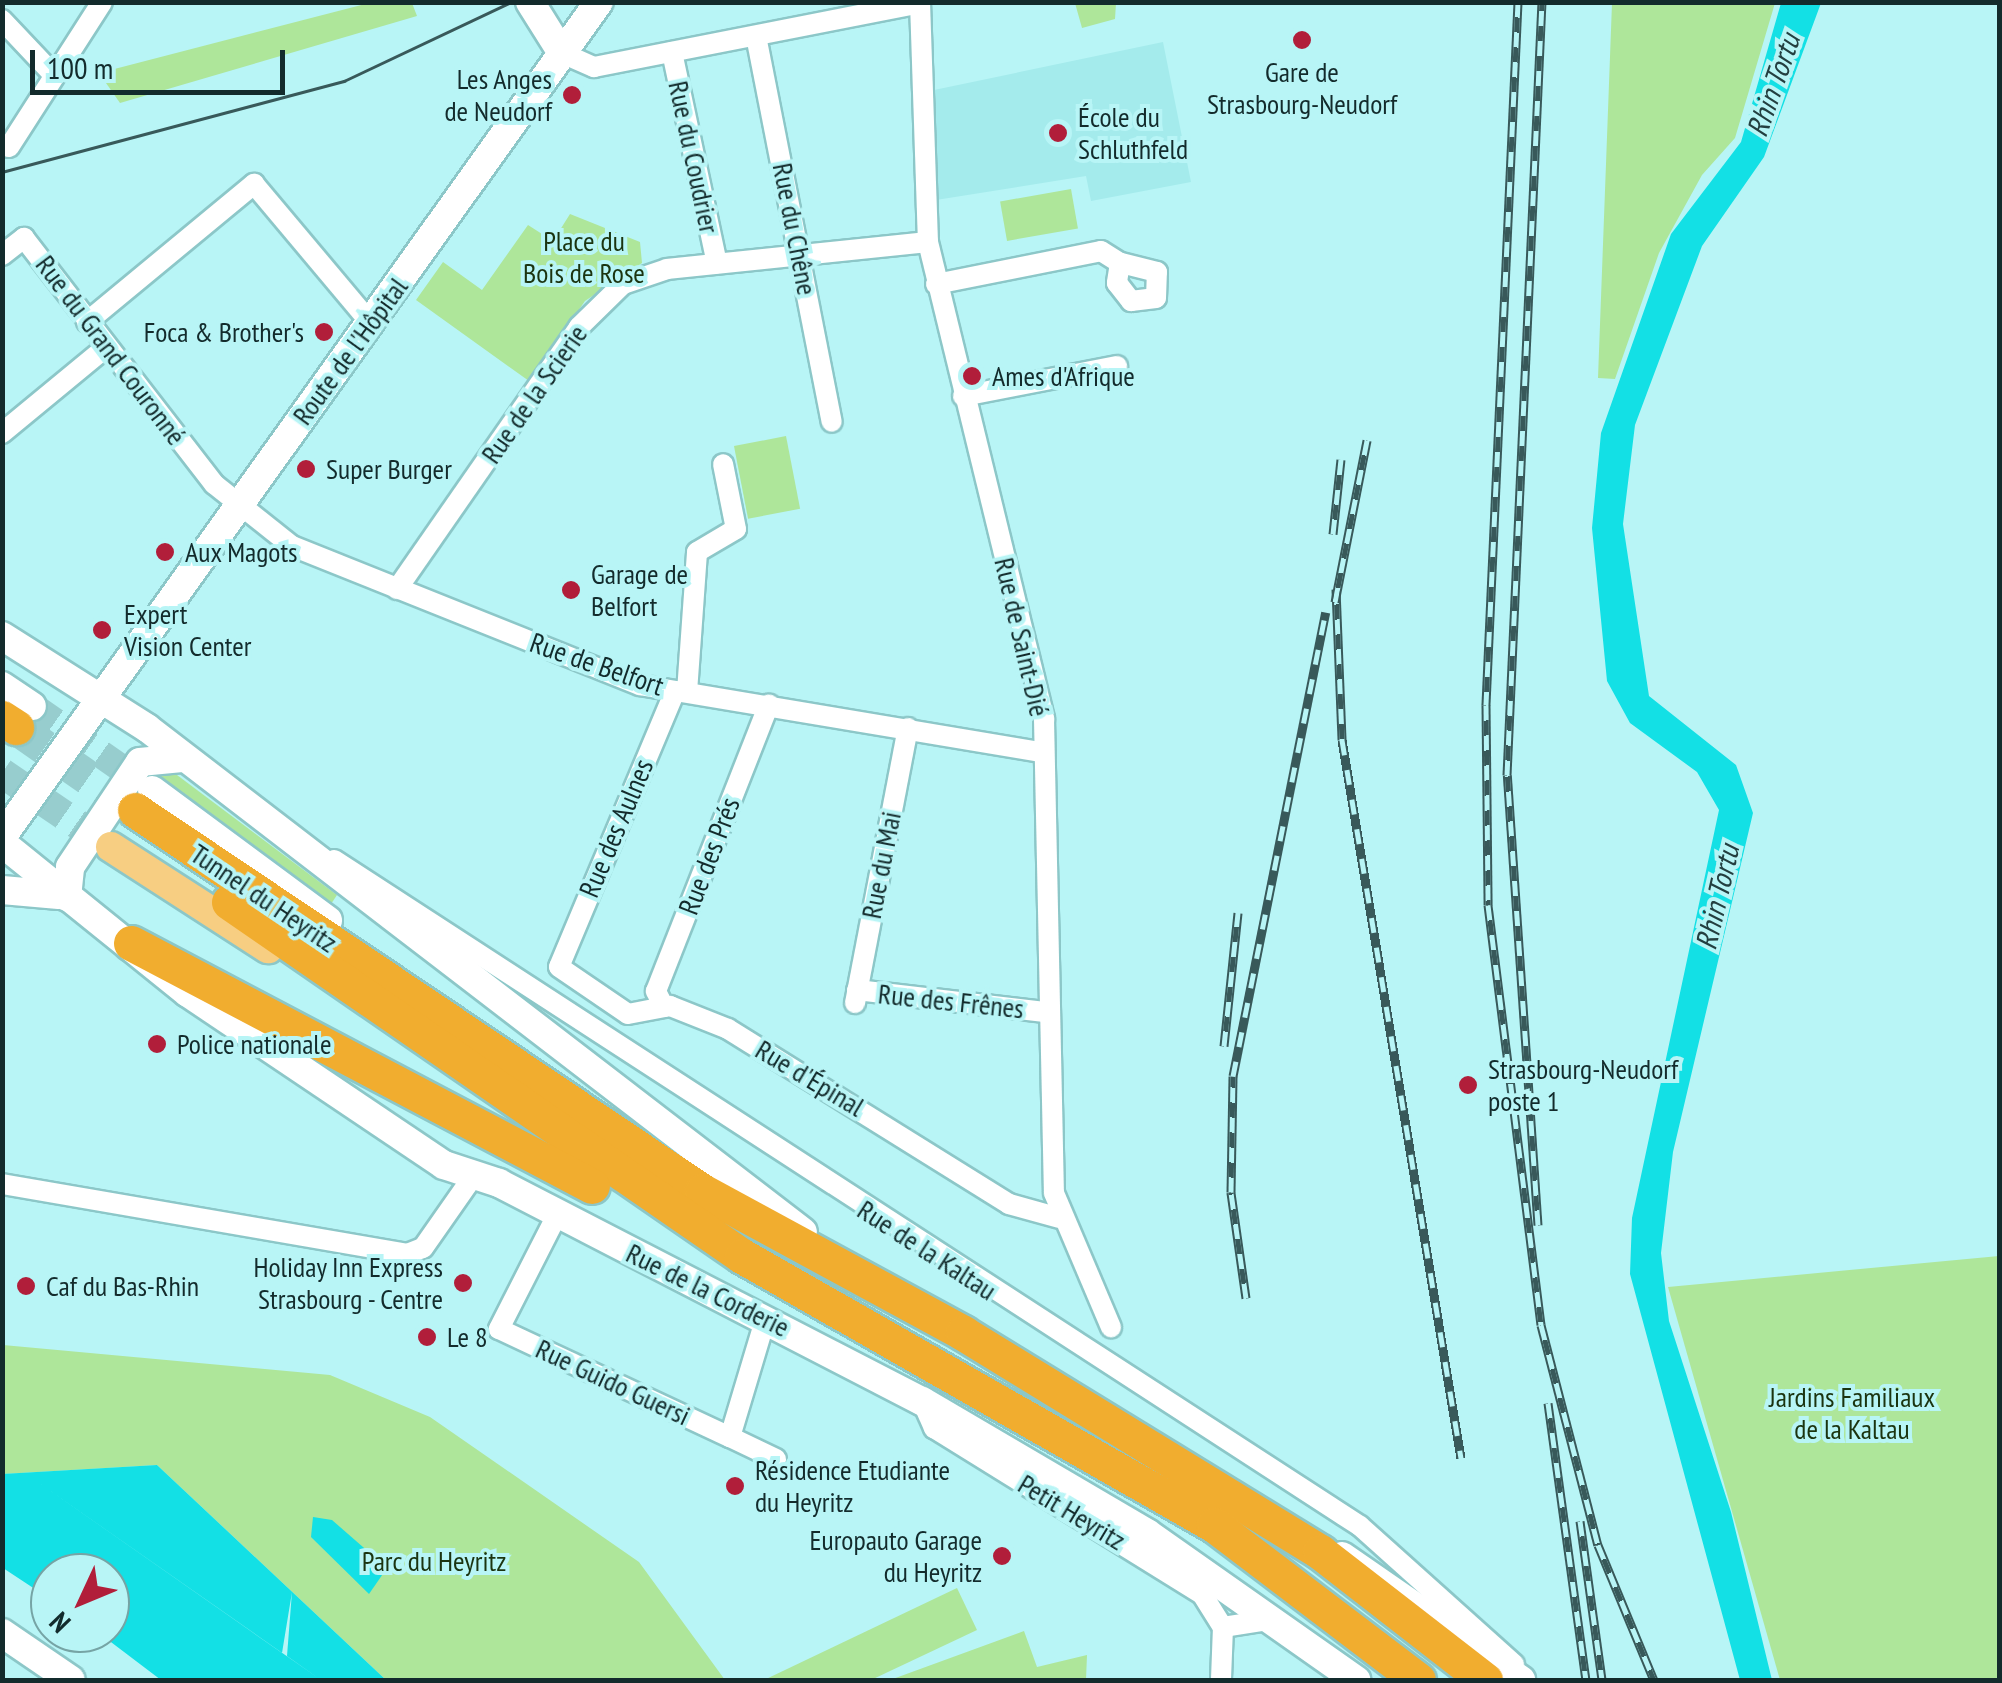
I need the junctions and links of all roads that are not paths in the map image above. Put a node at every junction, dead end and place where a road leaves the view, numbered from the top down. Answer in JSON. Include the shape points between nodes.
{"nodes":[{"id":1,"x":102,"y":2,"type":"edge"},
{"id":2,"x":530,"y":2,"type":"edge"},
{"id":3,"x":599,"y":2,"type":"edge"},
{"id":4,"x":920,"y":3,"type":"edge"},
{"id":5,"x":2,"y":20,"type":"edge"},
{"id":6,"x":756,"y":36,"type":"junction"},
{"id":7,"x":672,"y":52,"type":"junction"},
{"id":8,"x":562,"y":53,"type":"junction"},
{"id":9,"x":51,"y":72,"type":"junction"},
{"id":10,"x":10,"y":148,"type":"dead end"},
{"id":11,"x":928,"y":242,"type":"junction"},
{"id":12,"x":2,"y":255,"type":"edge"},
{"id":13,"x":800,"y":256,"type":"junction"},
{"id":14,"x":716,"y":263,"type":"junction"},
{"id":15,"x":1120,"y":264,"type":"dead end"},
{"id":16,"x":936,"y":284,"type":"junction"},
{"id":17,"x":88,"y":322,"type":"junction"},
{"id":18,"x":370,"y":322,"type":"junction"},
{"id":19,"x":104,"y":349,"type":"junction"},
{"id":20,"x":1117,"y":366,"type":"dead end"},
{"id":21,"x":963,"y":396,"type":"junction"},
{"id":22,"x":832,"y":422,"type":"dead end"},
{"id":23,"x":2,"y":433,"type":"edge"},
{"id":24,"x":723,"y":464,"type":"dead end"},
{"id":25,"x":238,"y":506,"type":"junction"},
{"id":26,"x":397,"y":590,"type":"junction"},
{"id":27,"x":2,"y":636,"type":"edge"},
{"id":28,"x":2,"y":686,"type":"edge"},
{"id":29,"x":681,"y":692,"type":"junction"},
{"id":30,"x":98,"y":698,"type":"junction"},
{"id":31,"x":769,"y":704,"type":"junction"},
{"id":32,"x":12,"y":728,"type":"tunnel mouth"},
{"id":33,"x":908,"y":728,"type":"junction"},
{"id":34,"x":1042,"y":752,"type":"junction"},
{"id":35,"x":182,"y":758,"type":"junction"},
{"id":36,"x":130,"y":819,"type":"junction"},
{"id":37,"x":2,"y":840,"type":"edge"},
{"id":38,"x":303,"y":850,"type":"junction"},
{"id":39,"x":2,"y":890,"type":"edge"},
{"id":40,"x":68,"y":897,"type":"junction"},
{"id":41,"x":132,"y":943,"type":"junction"},
{"id":42,"x":559,"y":966,"type":"joint"},
{"id":43,"x":856,"y":997,"type":"joint"},
{"id":44,"x":664,"y":1007,"type":"junction"},
{"id":45,"x":1046,"y":1012,"type":"junction"},
{"id":46,"x":470,"y":1181,"type":"junction"},
{"id":47,"x":2,"y":1184,"type":"edge"},
{"id":48,"x":557,"y":1215,"type":"junction"},
{"id":49,"x":1059,"y":1218,"type":"junction"},
{"id":50,"x":803,"y":1232,"type":"junction"},
{"id":51,"x":742,"y":1256,"type":"junction"},
{"id":52,"x":766,"y":1317,"type":"junction"},
{"id":53,"x":1111,"y":1327,"type":"dead end"},
{"id":54,"x":922,"y":1401,"type":"junction"},
{"id":55,"x":730,"y":1437,"type":"junction"},
{"id":56,"x":776,"y":1458,"type":"dead end"},
{"id":57,"x":1214,"y":1526,"type":"junction"},
{"id":58,"x":1338,"y":1554,"type":"junction"},
{"id":59,"x":1275,"y":1619,"type":"junction"},
{"id":60,"x":1223,"y":1627,"type":"junction"},
{"id":61,"x":2,"y":1633,"type":"edge"},
{"id":62,"x":1454,"y":1653,"type":"junction"},
{"id":63,"x":71,"y":1680,"type":"edge"},
{"id":64,"x":1220,"y":1680,"type":"edge"},
{"id":65,"x":1356,"y":1680,"type":"edge"},
{"id":66,"x":1390,"y":1680,"type":"edge"},
{"id":67,"x":1418,"y":1680,"type":"edge"},
{"id":68,"x":1485,"y":1680,"type":"edge"},
{"id":69,"x":1521,"y":1680,"type":"edge"},
{"id":70,"x":1530,"y":1680,"type":"edge"}],
"edges":[{"from":1,"to":9,"type":"street"},
{"from":2,"to":8,"type":"main road"},
{"from":3,"to":8,"type":"main road","name":"Route de l'Hôpital"},
{"from":4,"to":6,"type":"street"},
{"from":4,"to":11,"type":"street","name":"Rue de Saint-Dié"},
{"from":5,"to":9,"type":"street"},
{"from":6,"to":7,"type":"street"},
{"from":6,"to":13,"type":"street","name":"Rue du Chêne"},
{"from":7,"to":8,"type":"street","via":[[594,67]]},
{"from":7,"to":14,"type":"street","name":"Rue du Coudrier"},
{"from":8,"to":18,"type":"main road","name":"Route de l'Hôpital"},
{"from":9,"to":10,"type":"street"},
{"from":11,"to":13,"type":"street","name":"Rue de la Scierie"},
{"from":11,"to":16,"type":"street","name":"Rue de Saint-Dié"},
{"from":12,"to":17,"type":"street","name":"Rue du Grand Couronné","via":[[24,238]]},
{"from":13,"to":14,"type":"street","name":"Rue de la Scierie"},
{"from":13,"to":22,"type":"street","name":"Rue du Chêne"},
{"from":14,"to":26,"type":"street","name":"Rue de la Scierie","via":[[649,274],[599,303]]},
{"from":15,"to":16,"type":"street","via":[[1100,250]]},
{"from":16,"to":21,"type":"street","name":"Rue de Saint-Dié"},
{"from":17,"to":18,"type":"street","via":[[254,184]]},
{"from":17,"to":19,"type":"street","name":"Rue du Grand Couronné"},
{"from":18,"to":25,"type":"main road","name":"Route de l'Hôpital"},
{"from":19,"to":23,"type":"street"},
{"from":19,"to":25,"type":"street","name":"Rue du Grand Couronné"},
{"from":20,"to":21,"type":"street"},
{"from":21,"to":34,"type":"street","name":"Rue de Saint-Dié","via":[[1044,719]]},
{"from":24,"to":29,"type":"street","name":"Rue des Aulnes","via":[[736,530],[698,552]]},
{"from":25,"to":26,"type":"street","name":"Rue de Belfort","via":[[292,546]]},
{"from":25,"to":30,"type":"main road","name":"Route de l'Hôpital"},
{"from":26,"to":29,"type":"street","name":"Rue de Belfort"},
{"from":27,"to":30,"type":"main road"},
{"from":28,"to":32,"type":"main road"},
{"from":29,"to":31,"type":"street","name":"Rue de Belfort"},
{"from":29,"to":42,"type":"street","name":"Rue des Aulnes"},
{"from":30,"to":35,"type":"main road"},
{"from":30,"to":37,"type":"main road","name":"Route de l'Hôpital"},
{"from":31,"to":33,"type":"street","name":"Rue de Belfort"},
{"from":31,"to":44,"type":"street","name":"Rue des Prés","via":[[656,991]]},
{"from":33,"to":34,"type":"street","name":"Rue de Belfort"},
{"from":33,"to":43,"type":"street","name":"Rue du Mai"},
{"from":34,"to":45,"type":"street","name":"Rue de Saint-Dié"},
{"from":35,"to":38,"type":"main road"},
{"from":35,"to":40,"type":"main road","via":[[140,762],[70,866]]},
{"from":36,"to":50,"type":"main road","via":[[682,1164]]},
{"from":36,"to":51,"type":"highway","name":"Tunnel du Heyritz","via":[[314,968]]},
{"from":36,"to":62,"type":"highway","name":"Tunnel du Heyritz","via":[[702,1191],[1180,1463]]},
{"from":37,"to":40,"type":"main road","name":"Rue de la Corderie"},
{"from":38,"to":50,"type":"main road"},
{"from":38,"to":70,"type":"street","name":"Rue de la Kaltau","via":[[356,871],[578,1026],[1360,1526]]},
{"from":39,"to":40,"type":"main road"},
{"from":40,"to":41,"type":"main road","name":"Rue de la Corderie"},
{"from":41,"to":46,"type":"main road","name":"Rue de la Corderie","via":[[188,993]]},
{"from":41,"to":51,"type":"highway","via":[[661,1226]]},
{"from":42,"to":44,"type":"street","name":"Rue d'Épinal","via":[[628,1014]]},
{"from":43,"to":45,"type":"street","name":"Rue des Frênes"},
{"from":44,"to":49,"type":"street","name":"Rue d'Épinal","via":[[728,1029],[1009,1204]]},
{"from":45,"to":49,"type":"street","name":"Rue de Saint-Dié"},
{"from":46,"to":47,"type":"street","via":[[423,1248],[407,1254]]},
{"from":46,"to":48,"type":"main road","name":"Rue de la Corderie","via":[[499,1183]]},
{"from":48,"to":52,"type":"main road","name":"Rue de la Corderie"},
{"from":48,"to":55,"type":"street","name":"Rue Guido Guersi","via":[[499,1329]]},
{"from":49,"to":53,"type":"street","name":"Rue de Saint-Dié"},
{"from":50,"to":58,"type":"main road"},
{"from":51,"to":57,"type":"highway"},
{"from":52,"to":54,"type":"main road","name":"Rue de la Corderie"},
{"from":52,"to":55,"type":"street"},
{"from":54,"to":59,"type":"main road","name":"Rue de la Corderie"},
{"from":54,"to":60,"type":"street","name":"Petit Heyritz","via":[[934,1428],[1190,1583]]},
{"from":55,"to":56,"type":"street"},
{"from":57,"to":66,"type":"main road"},
{"from":57,"to":67,"type":"highway"},
{"from":58,"to":62,"type":"main road"},
{"from":58,"to":69,"type":"main road"},
{"from":59,"to":60,"type":"street"},
{"from":59,"to":65,"type":"main road","name":"Rue de la Corderie"},
{"from":60,"to":64,"type":"street"},
{"from":61,"to":63,"type":"main road"},
{"from":62,"to":68,"type":"highway","name":"Tunnel du Heyritz"}]}
